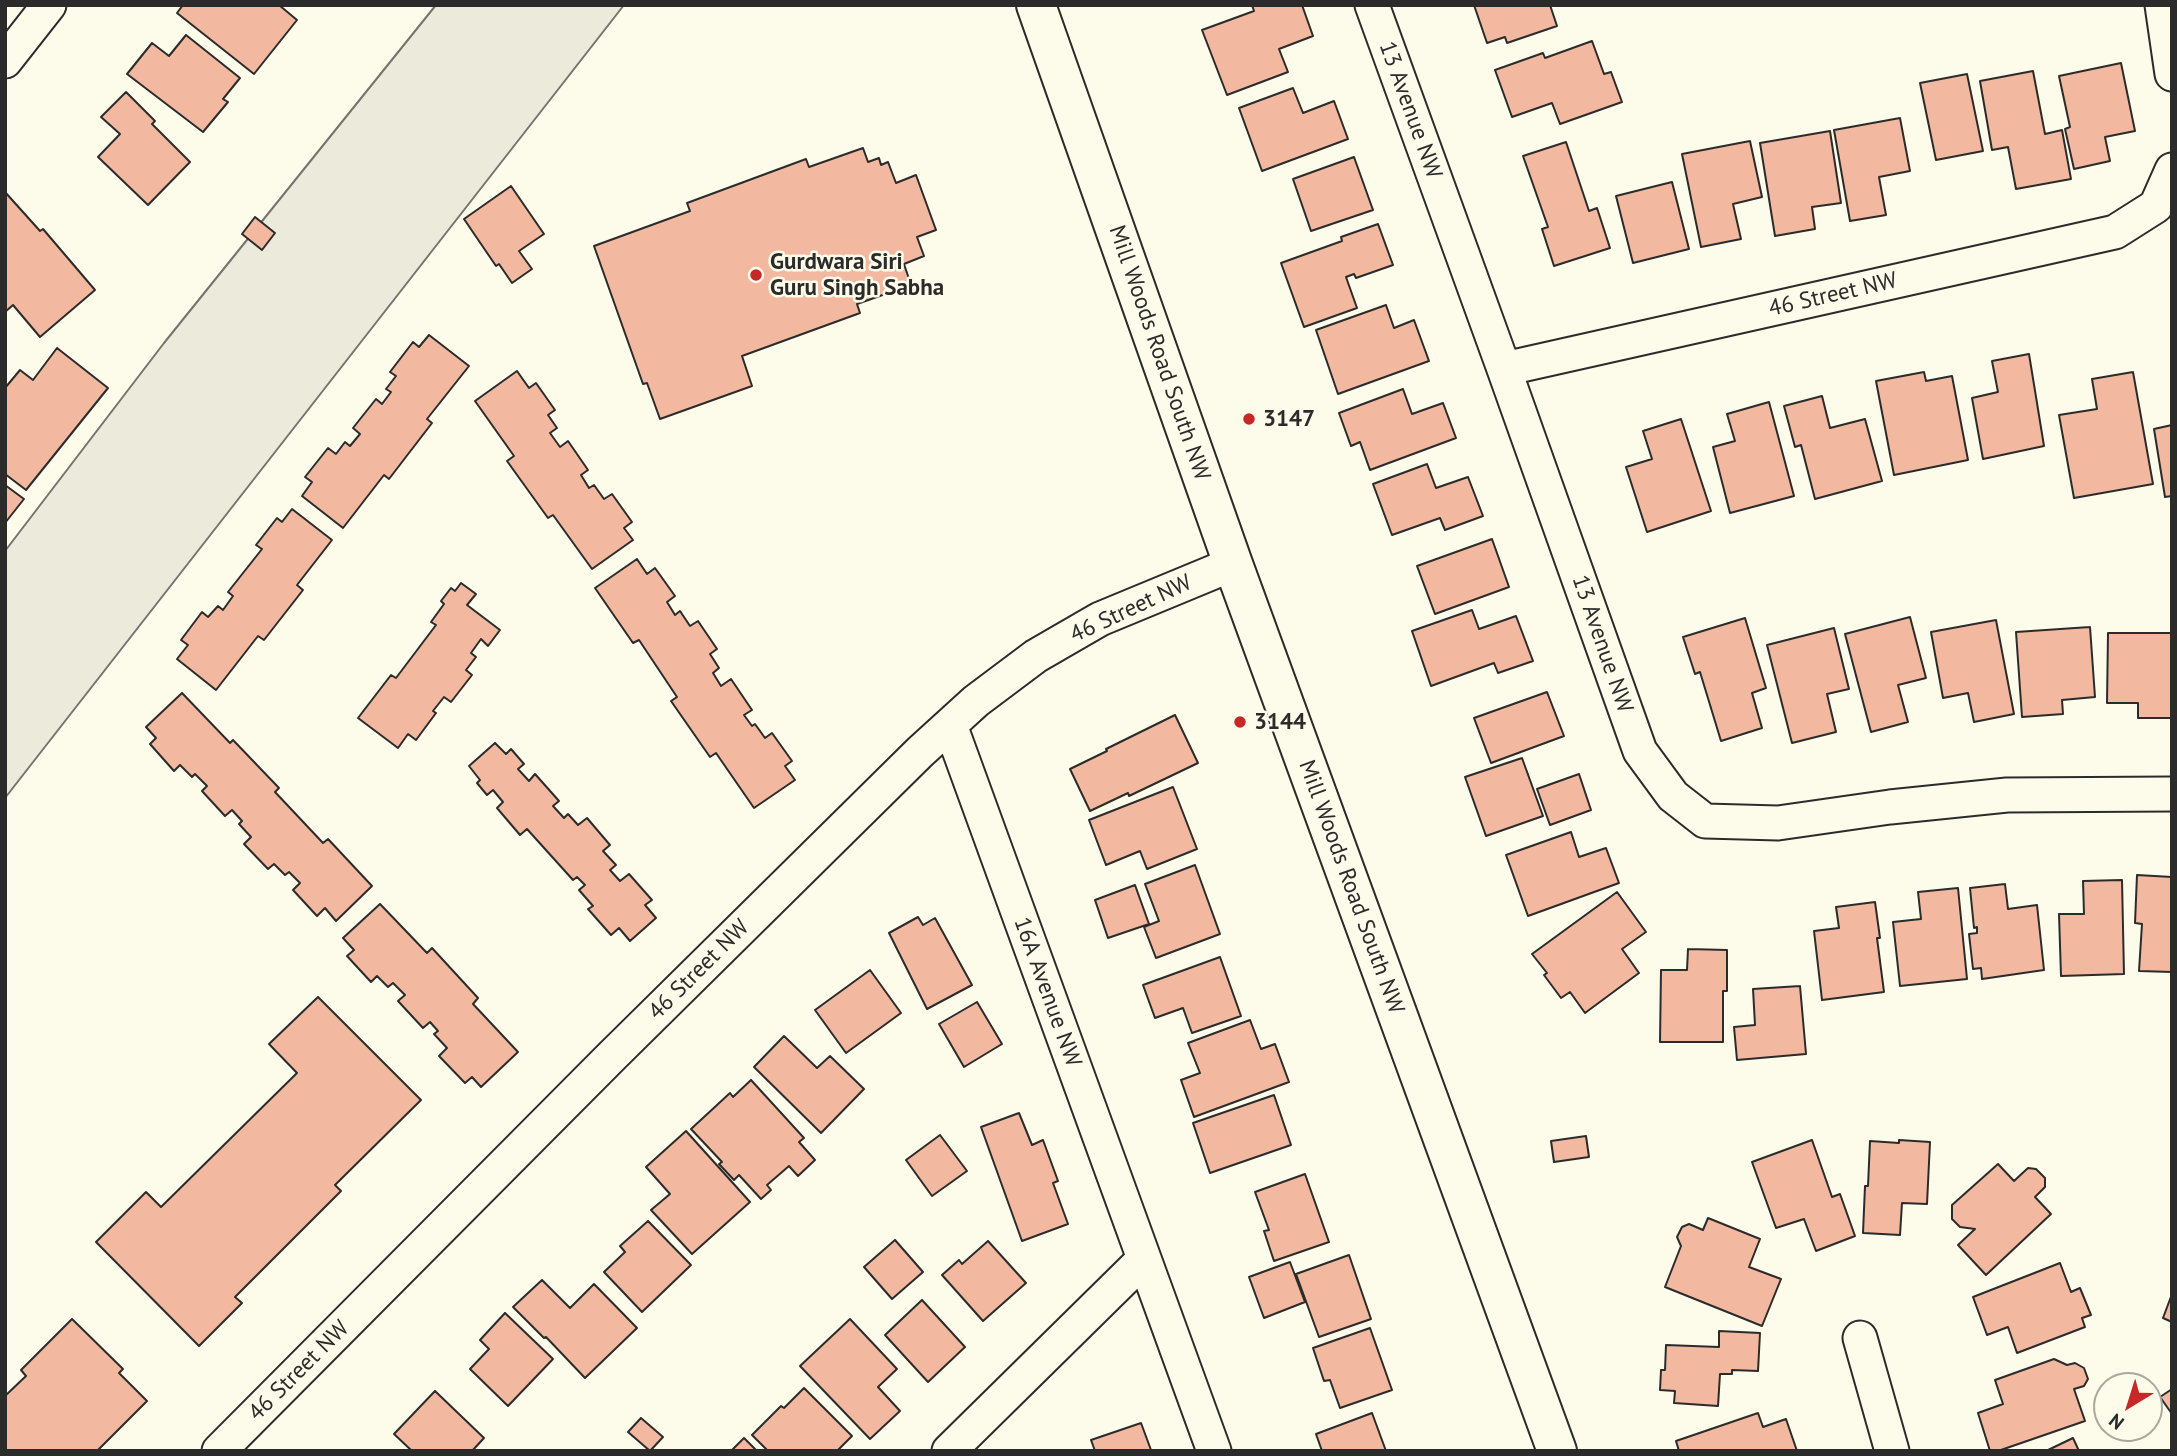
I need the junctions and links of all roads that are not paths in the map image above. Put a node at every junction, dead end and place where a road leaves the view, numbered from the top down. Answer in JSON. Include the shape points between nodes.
{"nodes":[{"id":1,"x":49,"y":5,"type":"edge"},
{"id":2,"x":1036,"y":5,"type":"edge"},
{"id":3,"x":1372,"y":5,"type":"edge"},
{"id":4,"x":2162,"y":5,"type":"edge"},
{"id":5,"x":5,"y":61,"type":"edge"},
{"id":6,"x":2172,"y":74,"type":"edge"},
{"id":7,"x":2172,"y":170,"type":"edge"},
{"id":8,"x":1504,"y":369,"type":"junction"},
{"id":9,"x":1233,"y":564,"type":"junction"},
{"id":10,"x":950,"y":725,"type":"junction"},
{"id":11,"x":2172,"y":794,"type":"edge"},
{"id":12,"x":1144,"y":1259,"type":"junction"},
{"id":13,"x":1860,"y":1338,"type":"dead end"},
{"id":14,"x":219,"y":1451,"type":"edge"},
{"id":15,"x":949,"y":1451,"type":"edge"},
{"id":16,"x":1214,"y":1451,"type":"edge"},
{"id":17,"x":1557,"y":1451,"type":"edge"},
{"id":18,"x":1892,"y":1451,"type":"edge"}],
"edges":[{"from":1,"to":5,"type":"street"},
{"from":2,"to":9,"type":"street","name":"Mill Woods Road South NW"},
{"from":3,"to":8,"type":"street","name":"13 Avenue NW"},
{"from":4,"to":6,"type":"street"},
{"from":7,"to":8,"type":"street","name":"46 Street NW","via":[[2156,206],[2115,232]]},
{"from":8,"to":11,"type":"street","name":"13 Avenue NW","via":[[1640,751],[1673,796],[1705,821],[1778,823],[2007,795]]},
{"from":9,"to":10,"type":"street","name":"46 Street NW","via":[[1100,619],[1005,678]]},
{"from":9,"to":17,"type":"street","name":"Mill Woods Road South NW"},
{"from":10,"to":12,"type":"street","name":"16A Avenue NW"},
{"from":10,"to":14,"type":"street","name":"46 Street NW"},
{"from":12,"to":15,"type":"street"},
{"from":12,"to":16,"type":"street","name":"16A Avenue NW"},
{"from":13,"to":18,"type":"street"}]}
